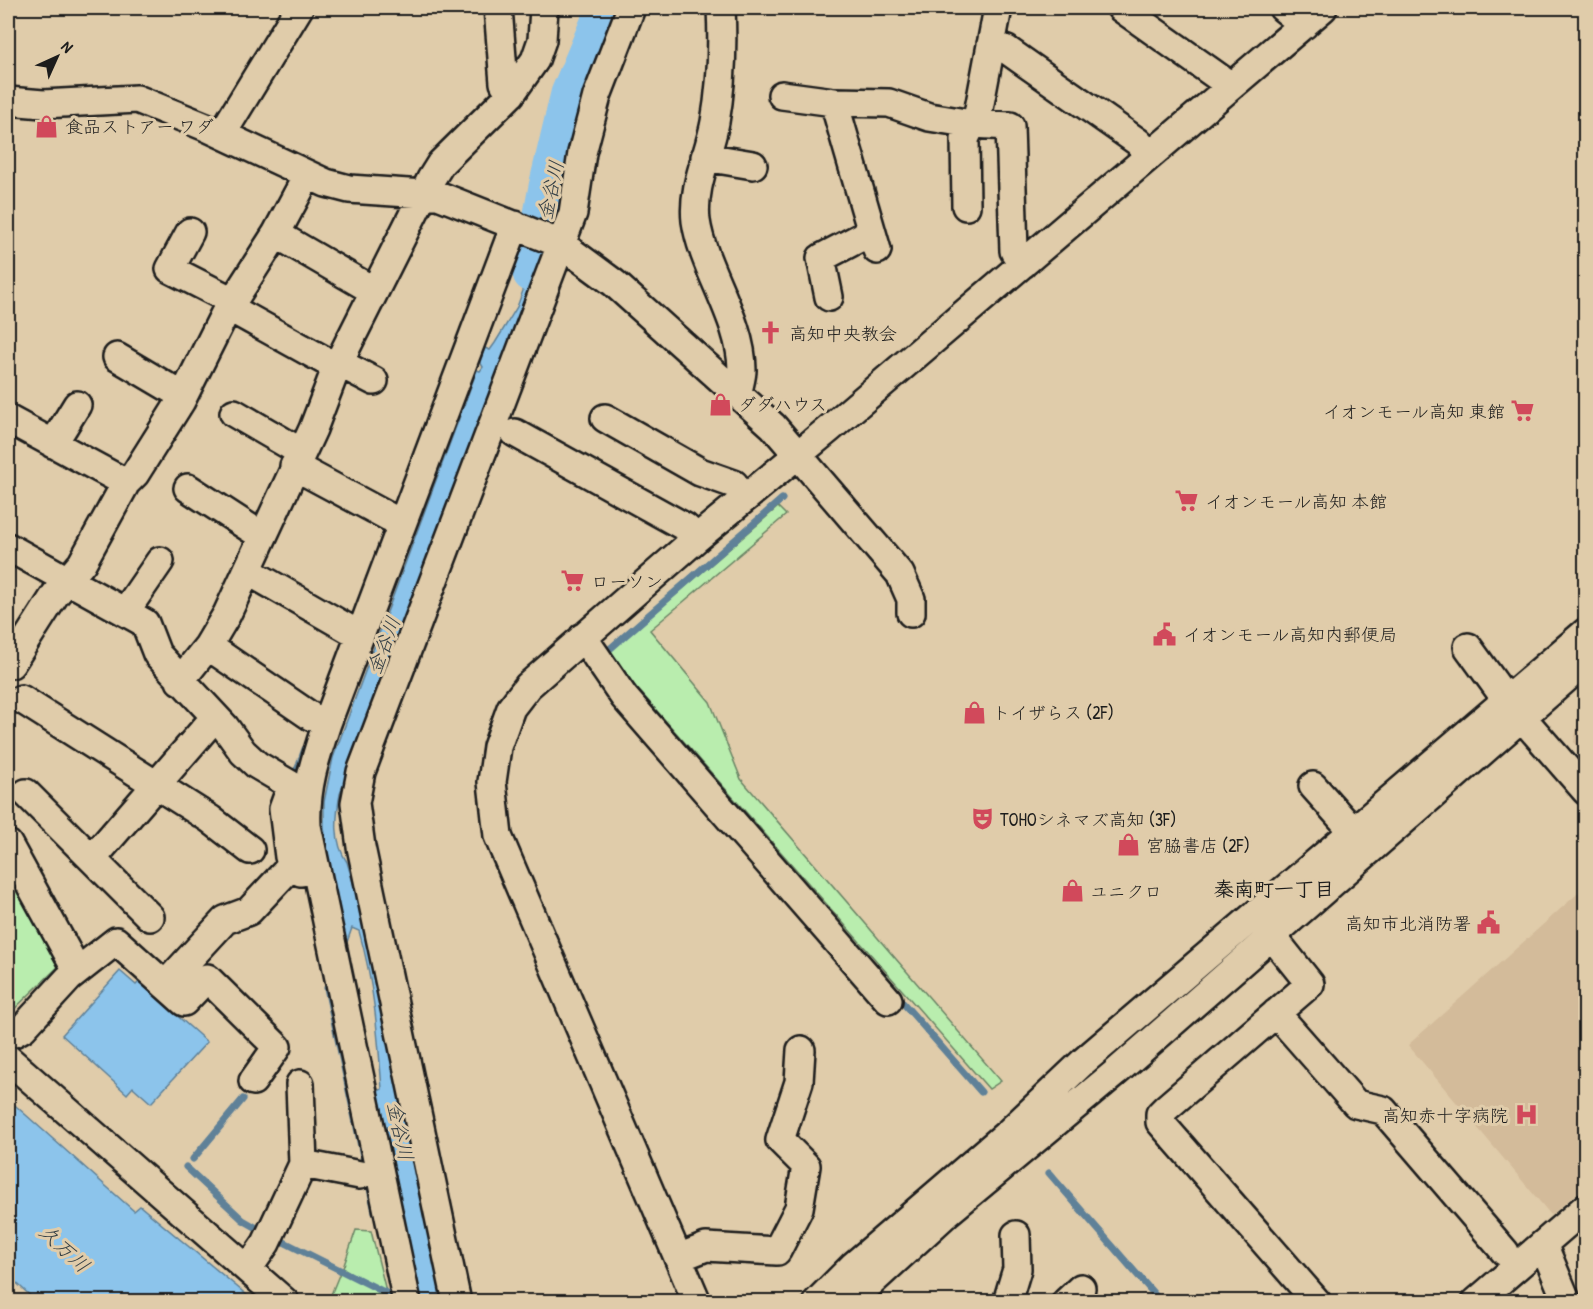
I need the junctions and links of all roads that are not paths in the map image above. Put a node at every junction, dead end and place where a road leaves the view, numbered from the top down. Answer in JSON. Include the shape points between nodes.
{"nodes":[{"id":1,"x":299,"y":8,"type":"edge"},
{"id":2,"x":498,"y":8,"type":"edge"},
{"id":3,"x":544,"y":8,"type":"edge"},
{"id":4,"x":631,"y":8,"type":"edge"},
{"id":5,"x":721,"y":8,"type":"edge"},
{"id":6,"x":998,"y":8,"type":"edge"},
{"id":7,"x":1121,"y":8,"type":"edge"},
{"id":8,"x":1283,"y":8,"type":"edge"},
{"id":9,"x":1314,"y":16,"type":"edge"},
{"id":10,"x":991,"y":44,"type":"junction"},
{"id":11,"x":1231,"y":86,"type":"junction"},
{"id":12,"x":511,"y":94,"type":"junction"},
{"id":13,"x":782,"y":95,"type":"dead end"},
{"id":14,"x":8,"y":101,"type":"edge"},
{"id":15,"x":834,"y":102,"type":"junction"},
{"id":16,"x":972,"y":124,"type":"junction"},
{"id":17,"x":222,"y":134,"type":"junction"},
{"id":18,"x":1150,"y":155,"type":"junction"},
{"id":19,"x":705,"y":157,"type":"junction"},
{"id":20,"x":753,"y":165,"type":"dead end"},
{"id":21,"x":307,"y":176,"type":"junction"},
{"id":22,"x":424,"y":193,"type":"junction"},
{"id":23,"x":966,"y":206,"type":"dead end"},
{"id":24,"x":518,"y":226,"type":"junction"},
{"id":25,"x":190,"y":232,"type":"dead end"},
{"id":26,"x":276,"y":234,"type":"junction"},
{"id":27,"x":556,"y":242,"type":"junction"},
{"id":28,"x":1023,"y":264,"type":"junction"},
{"id":29,"x":374,"y":291,"type":"junction"},
{"id":30,"x":829,"y":297,"type":"dead end"},
{"id":31,"x":231,"y":304,"type":"junction"},
{"id":32,"x":117,"y":357,"type":"dead end"},
{"id":33,"x":338,"y":366,"type":"junction"},
{"id":34,"x":374,"y":381,"type":"dead end"},
{"id":35,"x":738,"y":392,"type":"junction"},
{"id":36,"x":183,"y":396,"type":"junction"},
{"id":37,"x":77,"y":405,"type":"dead end"},
{"id":38,"x":234,"y":413,"type":"dead end"},
{"id":39,"x":605,"y":418,"type":"dead end"},
{"id":40,"x":8,"y":419,"type":"edge"},
{"id":41,"x":515,"y":433,"type":"dead end"},
{"id":42,"x":53,"y":444,"type":"junction"},
{"id":43,"x":796,"y":456,"type":"junction"},
{"id":44,"x":297,"y":459,"type":"junction"},
{"id":45,"x":126,"y":483,"type":"junction"},
{"id":46,"x":734,"y":484,"type":"dead end"},
{"id":47,"x":188,"y":488,"type":"dead end"},
{"id":48,"x":389,"y":517,"type":"dead end"},
{"id":49,"x":262,"y":536,"type":"junction"},
{"id":50,"x":697,"y":538,"type":"junction"},
{"id":51,"x":8,"y":548,"type":"edge"},
{"id":52,"x":160,"y":561,"type":"dead end"},
{"id":53,"x":248,"y":571,"type":"junction"},
{"id":54,"x":67,"y":579,"type":"junction"},
{"id":55,"x":125,"y":612,"type":"junction"},
{"id":56,"x":911,"y":613,"type":"dead end"},
{"id":57,"x":349,"y":629,"type":"dead end"},
{"id":58,"x":1586,"y":632,"type":"edge"},
{"id":59,"x":583,"y":637,"type":"junction"},
{"id":60,"x":208,"y":646,"type":"junction"},
{"id":61,"x":1468,"y":647,"type":"dead end"},
{"id":62,"x":1586,"y":661,"type":"edge"},
{"id":63,"x":10,"y":664,"type":"edge"},
{"id":64,"x":180,"y":681,"type":"junction"},
{"id":65,"x":14,"y":705,"type":"edge"},
{"id":66,"x":1513,"y":707,"type":"junction"},
{"id":67,"x":215,"y":717,"type":"junction"},
{"id":68,"x":312,"y":717,"type":"dead end"},
{"id":69,"x":157,"y":785,"type":"junction"},
{"id":70,"x":1313,"y":786,"type":"dead end"},
{"id":71,"x":1585,"y":791,"type":"edge"},
{"id":72,"x":26,"y":793,"type":"dead end"},
{"id":73,"x":1353,"y":831,"type":"junction"},
{"id":74,"x":8,"y":844,"type":"edge"},
{"id":75,"x":250,"y":850,"type":"dead end"},
{"id":76,"x":92,"y":859,"type":"junction"},
{"id":77,"x":299,"y":864,"type":"junction"},
{"id":78,"x":150,"y":917,"type":"dead end"},
{"id":79,"x":1271,"y":935,"type":"junction"},
{"id":80,"x":72,"y":961,"type":"dead end"},
{"id":81,"x":165,"y":985,"type":"junction"},
{"id":82,"x":888,"y":1000,"type":"dead end"},
{"id":83,"x":1276,"y":1013,"type":"junction"},
{"id":84,"x":9,"y":1041,"type":"edge"},
{"id":85,"x":801,"y":1050,"type":"dead end"},
{"id":86,"x":253,"y":1081,"type":"dead end"},
{"id":87,"x":300,"y":1084,"type":"dead end"},
{"id":88,"x":303,"y":1164,"type":"junction"},
{"id":89,"x":360,"y":1175,"type":"dead end"},
{"id":90,"x":1586,"y":1207,"type":"edge"},
{"id":91,"x":1016,"y":1235,"type":"dead end"},
{"id":92,"x":1543,"y":1244,"type":"junction"},
{"id":93,"x":1505,"y":1252,"type":"dead end"},
{"id":94,"x":678,"y":1258,"type":"junction"},
{"id":95,"x":248,"y":1269,"type":"junction"},
{"id":96,"x":285,"y":1302,"type":"edge"},
{"id":97,"x":407,"y":1302,"type":"edge"},
{"id":98,"x":457,"y":1302,"type":"edge"},
{"id":99,"x":696,"y":1302,"type":"edge"},
{"id":100,"x":818,"y":1302,"type":"edge"},
{"id":101,"x":850,"y":1302,"type":"edge"},
{"id":102,"x":1007,"y":1302,"type":"edge"},
{"id":103,"x":1317,"y":1302,"type":"edge"},
{"id":104,"x":1476,"y":1302,"type":"edge"},
{"id":105,"x":1567,"y":1302,"type":"edge"}],
"edges":[{"from":1,"to":17,"type":"street"},
{"from":2,"to":12,"type":"street","via":[[504,83]]},
{"from":3,"to":12,"type":"street","via":[[542,40],[535,60]]},
{"from":4,"to":27,"type":"street","via":[[597,96],[582,153],[573,213]]},
{"from":5,"to":19,"type":"street","via":[[722,81]]},
{"from":6,"to":10,"type":"street"},
{"from":7,"to":11,"type":"street"},
{"from":8,"to":9,"type":"street"},
{"from":9,"to":11,"type":"street"},
{"from":10,"to":16,"type":"street","via":[[978,114]]},
{"from":10,"to":18,"type":"street","via":[[1007,50],[1138,142]]},
{"from":11,"to":18,"type":"street"},
{"from":12,"to":22,"type":"street","via":[[441,163]]},
{"from":13,"to":15,"type":"street"},
{"from":14,"to":17,"type":"street","via":[[43,104],[137,99]]},
{"from":15,"to":16,"type":"street","via":[[889,103],[929,117]]},
{"from":15,"to":30,"type":"street","via":[[874,241],[821,258]]},
{"from":16,"to":23,"type":"street","via":[[965,139]]},
{"from":16,"to":28,"type":"street","via":[[1010,126],[1014,251]]},
{"from":17,"to":21,"type":"street"},
{"from":18,"to":28,"type":"street"},
{"from":19,"to":20,"type":"street"},
{"from":19,"to":35,"type":"street","via":[[696,219],[739,354],[742,370]]},
{"from":21,"to":22,"type":"street","via":[[349,189]]},
{"from":21,"to":26,"type":"street"},
{"from":22,"to":24,"type":"street"},
{"from":22,"to":29,"type":"street"},
{"from":24,"to":27,"type":"street"},
{"from":24,"to":77,"type":"street","via":[[311,769],[307,826]]},
{"from":25,"to":31,"type":"street","via":[[170,270],[223,296]]},
{"from":26,"to":29,"type":"street"},
{"from":26,"to":31,"type":"street"},
{"from":27,"to":35,"type":"street","via":[[614,283]]},
{"from":27,"to":98,"type":"street","via":[[361,772],[355,803]]},
{"from":28,"to":43,"type":"street"},
{"from":29,"to":33,"type":"street"},
{"from":31,"to":33,"type":"street","via":[[237,312]]},
{"from":31,"to":36,"type":"street"},
{"from":32,"to":36,"type":"street"},
{"from":33,"to":34,"type":"street"},
{"from":33,"to":44,"type":"street"},
{"from":35,"to":43,"type":"street","via":[[773,426]]},
{"from":36,"to":45,"type":"street"},
{"from":37,"to":42,"type":"street"},
{"from":38,"to":44,"type":"street"},
{"from":39,"to":46,"type":"street","via":[[700,471]]},
{"from":40,"to":42,"type":"street"},
{"from":41,"to":50,"type":"street","via":[[685,527]]},
{"from":42,"to":45,"type":"street"},
{"from":43,"to":50,"type":"street"},
{"from":43,"to":56,"type":"street","via":[[900,574],[911,599]]},
{"from":44,"to":48,"type":"street"},
{"from":44,"to":49,"type":"street"},
{"from":45,"to":54,"type":"street","via":[[82,563]]},
{"from":47,"to":49,"type":"street"},
{"from":49,"to":53,"type":"street"},
{"from":50,"to":59,"type":"street"},
{"from":51,"to":54,"type":"street"},
{"from":52,"to":55,"type":"street"},
{"from":53,"to":57,"type":"street"},
{"from":53,"to":60,"type":"street"},
{"from":54,"to":55,"type":"street"},
{"from":54,"to":63,"type":"street"},
{"from":55,"to":64,"type":"street","via":[[145,623],[157,654]]},
{"from":58,"to":66,"type":"street"},
{"from":59,"to":82,"type":"street","via":[[624,697]]},
{"from":59,"to":94,"type":"street","via":[[528,686],[511,708],[493,766],[494,815],[498,836]]},
{"from":60,"to":64,"type":"street"},
{"from":60,"to":68,"type":"street"},
{"from":61,"to":66,"type":"street"},
{"from":62,"to":66,"type":"street"},
{"from":63,"to":65,"type":"street","via":[[24,680]]},
{"from":64,"to":67,"type":"street"},
{"from":65,"to":69,"type":"street"},
{"from":66,"to":71,"type":"street"},
{"from":66,"to":73,"type":"street"},
{"from":66,"to":79,"type":"street"},
{"from":67,"to":69,"type":"street"},
{"from":67,"to":77,"type":"street","via":[[257,765],[287,782],[302,840]]},
{"from":69,"to":75,"type":"street"},
{"from":69,"to":76,"type":"street"},
{"from":70,"to":73,"type":"street"},
{"from":72,"to":76,"type":"street"},
{"from":73,"to":100,"type":"street","via":[[1084,1061],[1008,1133],[853,1266]]},
{"from":74,"to":80,"type":"street"},
{"from":76,"to":78,"type":"street"},
{"from":77,"to":81,"type":"street","via":[[249,911],[225,920]]},
{"from":77,"to":97,"type":"street"},
{"from":79,"to":83,"type":"street","via":[[1310,984]]},
{"from":79,"to":101,"type":"street","via":[[1115,1073],[947,1213]]},
{"from":81,"to":84,"type":"street","via":[[116,941],[69,978]]},
{"from":81,"to":86,"type":"street","via":[[184,1002],[207,978],[277,1047]]},
{"from":83,"to":93,"type":"street","via":[[1356,1104],[1383,1110]]},
{"from":83,"to":103,"type":"street","via":[[1166,1108],[1160,1114],[1160,1122]]},
{"from":84,"to":95,"type":"street"},
{"from":85,"to":94,"type":"street","via":[[799,1082],[780,1140],[806,1166],[799,1208],[777,1251],[706,1247]]},
{"from":87,"to":88,"type":"street"},
{"from":88,"to":89,"type":"street"},
{"from":88,"to":95,"type":"street","via":[[269,1236]]},
{"from":90,"to":92,"type":"street"},
{"from":91,"to":102,"type":"street","via":[[1017,1269]]},
{"from":92,"to":104,"type":"street"},
{"from":92,"to":105,"type":"street"},
{"from":94,"to":99,"type":"street"},
{"from":95,"to":96,"type":"street"}]}
